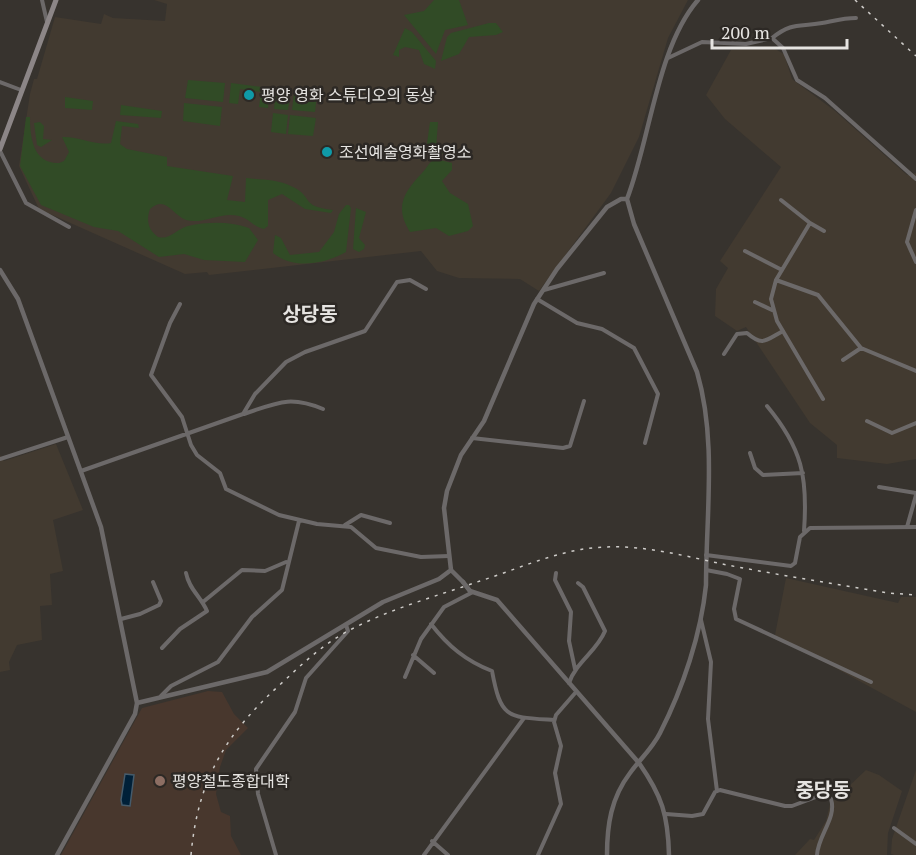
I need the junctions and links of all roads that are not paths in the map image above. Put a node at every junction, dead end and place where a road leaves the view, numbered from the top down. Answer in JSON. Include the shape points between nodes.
{"nodes":[{"id":1,"x":42,"y":0,"type":"edge"},
{"id":2,"x":56,"y":0,"type":"edge"},
{"id":3,"x":698,"y":0,"type":"edge"},
{"id":4,"x":856,"y":18,"type":"dead end"},
{"id":5,"x":47,"y":22,"type":"junction"},
{"id":6,"x":772,"y":38,"type":"junction"},
{"id":7,"x":668,"y":58,"type":"junction"},
{"id":8,"x":0,"y":82,"type":"edge"},
{"id":9,"x":21,"y":90,"type":"junction"},
{"id":10,"x":0,"y":150,"type":"edge"},
{"id":11,"x":916,"y":179,"type":"edge"},
{"id":12,"x":627,"y":199,"type":"junction"},
{"id":13,"x":781,"y":200,"type":"dead end"},
{"id":14,"x":916,"y":210,"type":"edge"},
{"id":15,"x":810,"y":223,"type":"junction"},
{"id":16,"x":69,"y":227,"type":"dead end"},
{"id":17,"x":824,"y":231,"type":"dead end"},
{"id":18,"x":745,"y":252,"type":"dead end"},
{"id":19,"x":916,"y":262,"type":"edge"},
{"id":20,"x":0,"y":270,"type":"edge"},
{"id":21,"x":782,"y":270,"type":"junction"},
{"id":22,"x":604,"y":273,"type":"dead end"},
{"id":23,"x":776,"y":280,"type":"junction"},
{"id":24,"x":426,"y":289,"type":"dead end"},
{"id":25,"x":543,"y":291,"type":"junction"},
{"id":26,"x":537,"y":299,"type":"junction"},
{"id":27,"x":755,"y":302,"type":"dead end"},
{"id":28,"x":180,"y":304,"type":"dead end"},
{"id":29,"x":773,"y":311,"type":"junction"},
{"id":30,"x":783,"y":331,"type":"junction"},
{"id":31,"x":861,"y":348,"type":"junction"},
{"id":32,"x":724,"y":354,"type":"dead end"},
{"id":33,"x":843,"y":360,"type":"dead end"},
{"id":34,"x":916,"y":371,"type":"edge"},
{"id":35,"x":823,"y":399,"type":"dead end"},
{"id":36,"x":584,"y":401,"type":"dead end"},
{"id":37,"x":767,"y":406,"type":"dead end"},
{"id":38,"x":323,"y":409,"type":"dead end"},
{"id":39,"x":243,"y":414,"type":"junction"},
{"id":40,"x":867,"y":421,"type":"dead end"},
{"id":41,"x":916,"y":423,"type":"edge"},
{"id":42,"x":188,"y":434,"type":"junction"},
{"id":43,"x":68,"y":437,"type":"junction"},
{"id":44,"x":471,"y":438,"type":"junction"},
{"id":45,"x":645,"y":443,"type":"dead end"},
{"id":46,"x":750,"y":453,"type":"dead end"},
{"id":47,"x":0,"y":459,"type":"edge"},
{"id":48,"x":81,"y":471,"type":"junction"},
{"id":49,"x":803,"y":473,"type":"junction"},
{"id":50,"x":879,"y":487,"type":"dead end"},
{"id":51,"x":916,"y":494,"type":"edge"},
{"id":52,"x":299,"y":521,"type":"junction"},
{"id":53,"x":390,"y":523,"type":"dead end"},
{"id":54,"x":344,"y":525,"type":"junction"},
{"id":55,"x":908,"y":527,"type":"junction"},
{"id":56,"x":916,"y":527,"type":"edge"},
{"id":57,"x":804,"y":532,"type":"junction"},
{"id":58,"x":706,"y":555,"type":"junction"},
{"id":59,"x":449,"y":556,"type":"junction"},
{"id":60,"x":287,"y":562,"type":"junction"},
{"id":61,"x":451,"y":570,"type":"junction"},
{"id":62,"x":706,"y":570,"type":"junction"},
{"id":63,"x":186,"y":573,"type":"dead end"},
{"id":64,"x":556,"y":573,"type":"dead end"},
{"id":65,"x":153,"y":582,"type":"dead end"},
{"id":66,"x":578,"y":584,"type":"dead end"},
{"id":67,"x":470,"y":592,"type":"junction"},
{"id":68,"x":203,"y":602,"type":"junction"},
{"id":69,"x":121,"y":619,"type":"junction"},
{"id":70,"x":700,"y":620,"type":"junction"},
{"id":71,"x":431,"y":624,"type":"junction"},
{"id":72,"x":346,"y":626,"type":"junction"},
{"id":73,"x":162,"y":648,"type":"dead end"},
{"id":74,"x":413,"y":656,"type":"junction"},
{"id":75,"x":575,"y":670,"type":"junction"},
{"id":76,"x":434,"y":673,"type":"dead end"},
{"id":77,"x":405,"y":676,"type":"dead end"},
{"id":78,"x":870,"y":682,"type":"dead end"},
{"id":79,"x":569,"y":683,"type":"junction"},
{"id":80,"x":576,"y":692,"type":"junction"},
{"id":81,"x":161,"y":696,"type":"junction"},
{"id":82,"x":137,"y":703,"type":"junction"},
{"id":83,"x":524,"y":718,"type":"junction"},
{"id":84,"x":555,"y":720,"type":"junction"},
{"id":85,"x":639,"y":763,"type":"junction"},
{"id":86,"x":717,"y":791,"type":"junction"},
{"id":87,"x":666,"y":814,"type":"junction"},
{"id":88,"x":894,"y":828,"type":"dead end"},
{"id":89,"x":432,"y":841,"type":"junction"},
{"id":90,"x":916,"y":844,"type":"edge"},
{"id":91,"x":57,"y":855,"type":"edge"},
{"id":92,"x":276,"y":855,"type":"edge"},
{"id":93,"x":424,"y":855,"type":"edge"},
{"id":94,"x":448,"y":855,"type":"edge"},
{"id":95,"x":538,"y":855,"type":"edge"},
{"id":96,"x":607,"y":855,"type":"edge"},
{"id":97,"x":669,"y":855,"type":"edge"},
{"id":98,"x":818,"y":855,"type":"edge"}],
"edges":[{"from":1,"to":5,"type":"street"},
{"from":2,"to":5,"type":"main road"},
{"from":3,"to":7,"type":"street","via":[[681,23]]},
{"from":4,"to":6,"type":"street","via":[[798,24]]},
{"from":5,"to":9,"type":"main road"},
{"from":6,"to":7,"type":"street","via":[[746,44],[702,42]]},
{"from":6,"to":11,"type":"street","via":[[783,48],[797,80],[825,98]]},
{"from":7,"to":12,"type":"street"},
{"from":8,"to":9,"type":"street"},
{"from":9,"to":10,"type":"main road"},
{"from":10,"to":16,"type":"street","via":[[26,203]]},
{"from":12,"to":25,"type":"street","via":[[607,207]]},
{"from":12,"to":58,"type":"street","via":[[703,394],[708,428]]},
{"from":13,"to":15,"type":"street"},
{"from":14,"to":19,"type":"street","via":[[907,242]]},
{"from":15,"to":17,"type":"street"},
{"from":15,"to":21,"type":"street"},
{"from":18,"to":21,"type":"street"},
{"from":20,"to":43,"type":"street","via":[[18,299]]},
{"from":21,"to":23,"type":"street"},
{"from":22,"to":25,"type":"street"},
{"from":23,"to":29,"type":"street","via":[[771,299]]},
{"from":23,"to":31,"type":"street","via":[[818,295]]},
{"from":24,"to":39,"type":"street","via":[[410,280],[397,282],[365,331],[286,362],[255,394]]},
{"from":25,"to":26,"type":"street"},
{"from":26,"to":44,"type":"street","via":[[484,421]]},
{"from":26,"to":45,"type":"street","via":[[577,323],[602,329],[633,348],[658,394]]},
{"from":27,"to":29,"type":"street"},
{"from":28,"to":42,"type":"street","via":[[151,375],[182,417]]},
{"from":29,"to":30,"type":"street"},
{"from":30,"to":32,"type":"street","via":[[763,342],[747,333],[737,334]]},
{"from":30,"to":35,"type":"street"},
{"from":31,"to":33,"type":"street"},
{"from":31,"to":34,"type":"street"},
{"from":36,"to":44,"type":"street","via":[[570,446]]},
{"from":37,"to":49,"type":"street","via":[[789,435]]},
{"from":38,"to":39,"type":"street","via":[[296,400]]},
{"from":39,"to":42,"type":"street"},
{"from":40,"to":41,"type":"street","via":[[892,433]]},
{"from":42,"to":48,"type":"street"},
{"from":42,"to":52,"type":"street","via":[[197,454],[220,473],[226,489],[269,512]]},
{"from":43,"to":47,"type":"street"},
{"from":43,"to":48,"type":"street"},
{"from":44,"to":59,"type":"street","via":[[447,491],[445,524]]},
{"from":46,"to":49,"type":"street","via":[[755,468],[763,475]]},
{"from":48,"to":69,"type":"street","via":[[101,527]]},
{"from":49,"to":57,"type":"street"},
{"from":50,"to":51,"type":"street"},
{"from":51,"to":55,"type":"street"},
{"from":52,"to":54,"type":"street"},
{"from":52,"to":60,"type":"street"},
{"from":53,"to":54,"type":"street","via":[[361,515]]},
{"from":54,"to":59,"type":"street","via":[[376,548],[421,557]]},
{"from":55,"to":56,"type":"street"},
{"from":55,"to":57,"type":"street","via":[[824,526]]},
{"from":57,"to":58,"type":"street","via":[[797,543],[794,566]]},
{"from":58,"to":62,"type":"street"},
{"from":59,"to":61,"type":"street"},
{"from":60,"to":68,"type":"street","via":[[265,571],[242,570]]},
{"from":60,"to":81,"type":"street","via":[[282,590],[252,617],[222,657],[171,686]]},
{"from":61,"to":67,"type":"street","bridge":true},
{"from":61,"to":72,"type":"street","via":[[439,579],[383,602]]},
{"from":62,"to":70,"type":"street"},
{"from":62,"to":78,"type":"street","via":[[740,579],[734,609],[736,620]]},
{"from":63,"to":68,"type":"street"},
{"from":64,"to":75,"type":"street","via":[[555,580],[571,612],[569,641]]},
{"from":65,"to":69,"type":"street","via":[[159,605]]},
{"from":66,"to":75,"type":"street","via":[[606,631]]},
{"from":67,"to":71,"type":"street","via":[[444,606]]},
{"from":67,"to":79,"type":"street","via":[[497,600]]},
{"from":68,"to":73,"type":"street","via":[[205,615],[180,629]]},
{"from":69,"to":82,"type":"street"},
{"from":70,"to":85,"type":"street","via":[[672,708],[653,747]]},
{"from":70,"to":86,"type":"street","via":[[711,662],[708,718]]},
{"from":71,"to":74,"type":"street"},
{"from":71,"to":83,"type":"street","via":[[466,659],[492,671],[498,702]]},
{"from":72,"to":81,"type":"street","via":[[267,672]]},
{"from":72,"to":92,"type":"street","via":[[347,634],[306,678],[295,712],[256,769],[258,795]]},
{"from":74,"to":76,"type":"street"},
{"from":74,"to":77,"type":"street"},
{"from":75,"to":79,"type":"street"},
{"from":79,"to":80,"type":"street"},
{"from":80,"to":84,"type":"street"},
{"from":80,"to":85,"type":"street"},
{"from":81,"to":82,"type":"street"},
{"from":82,"to":91,"type":"street","via":[[135,714]]},
{"from":83,"to":84,"type":"street"},
{"from":83,"to":89,"type":"street"},
{"from":84,"to":95,"type":"street","via":[[561,746],[555,773],[561,804]]},
{"from":85,"to":87,"type":"street","via":[[656,788]]},
{"from":85,"to":96,"type":"street","via":[[613,803],[607,828]]},
{"from":86,"to":87,"type":"street","via":[[703,814]]},
{"from":86,"to":98,"type":"street","via":[[785,806],[818,794],[827,796],[832,810],[819,839]]},
{"from":87,"to":97,"type":"street"},
{"from":88,"to":90,"type":"street"},
{"from":89,"to":93,"type":"street"},
{"from":89,"to":94,"type":"street"}]}
